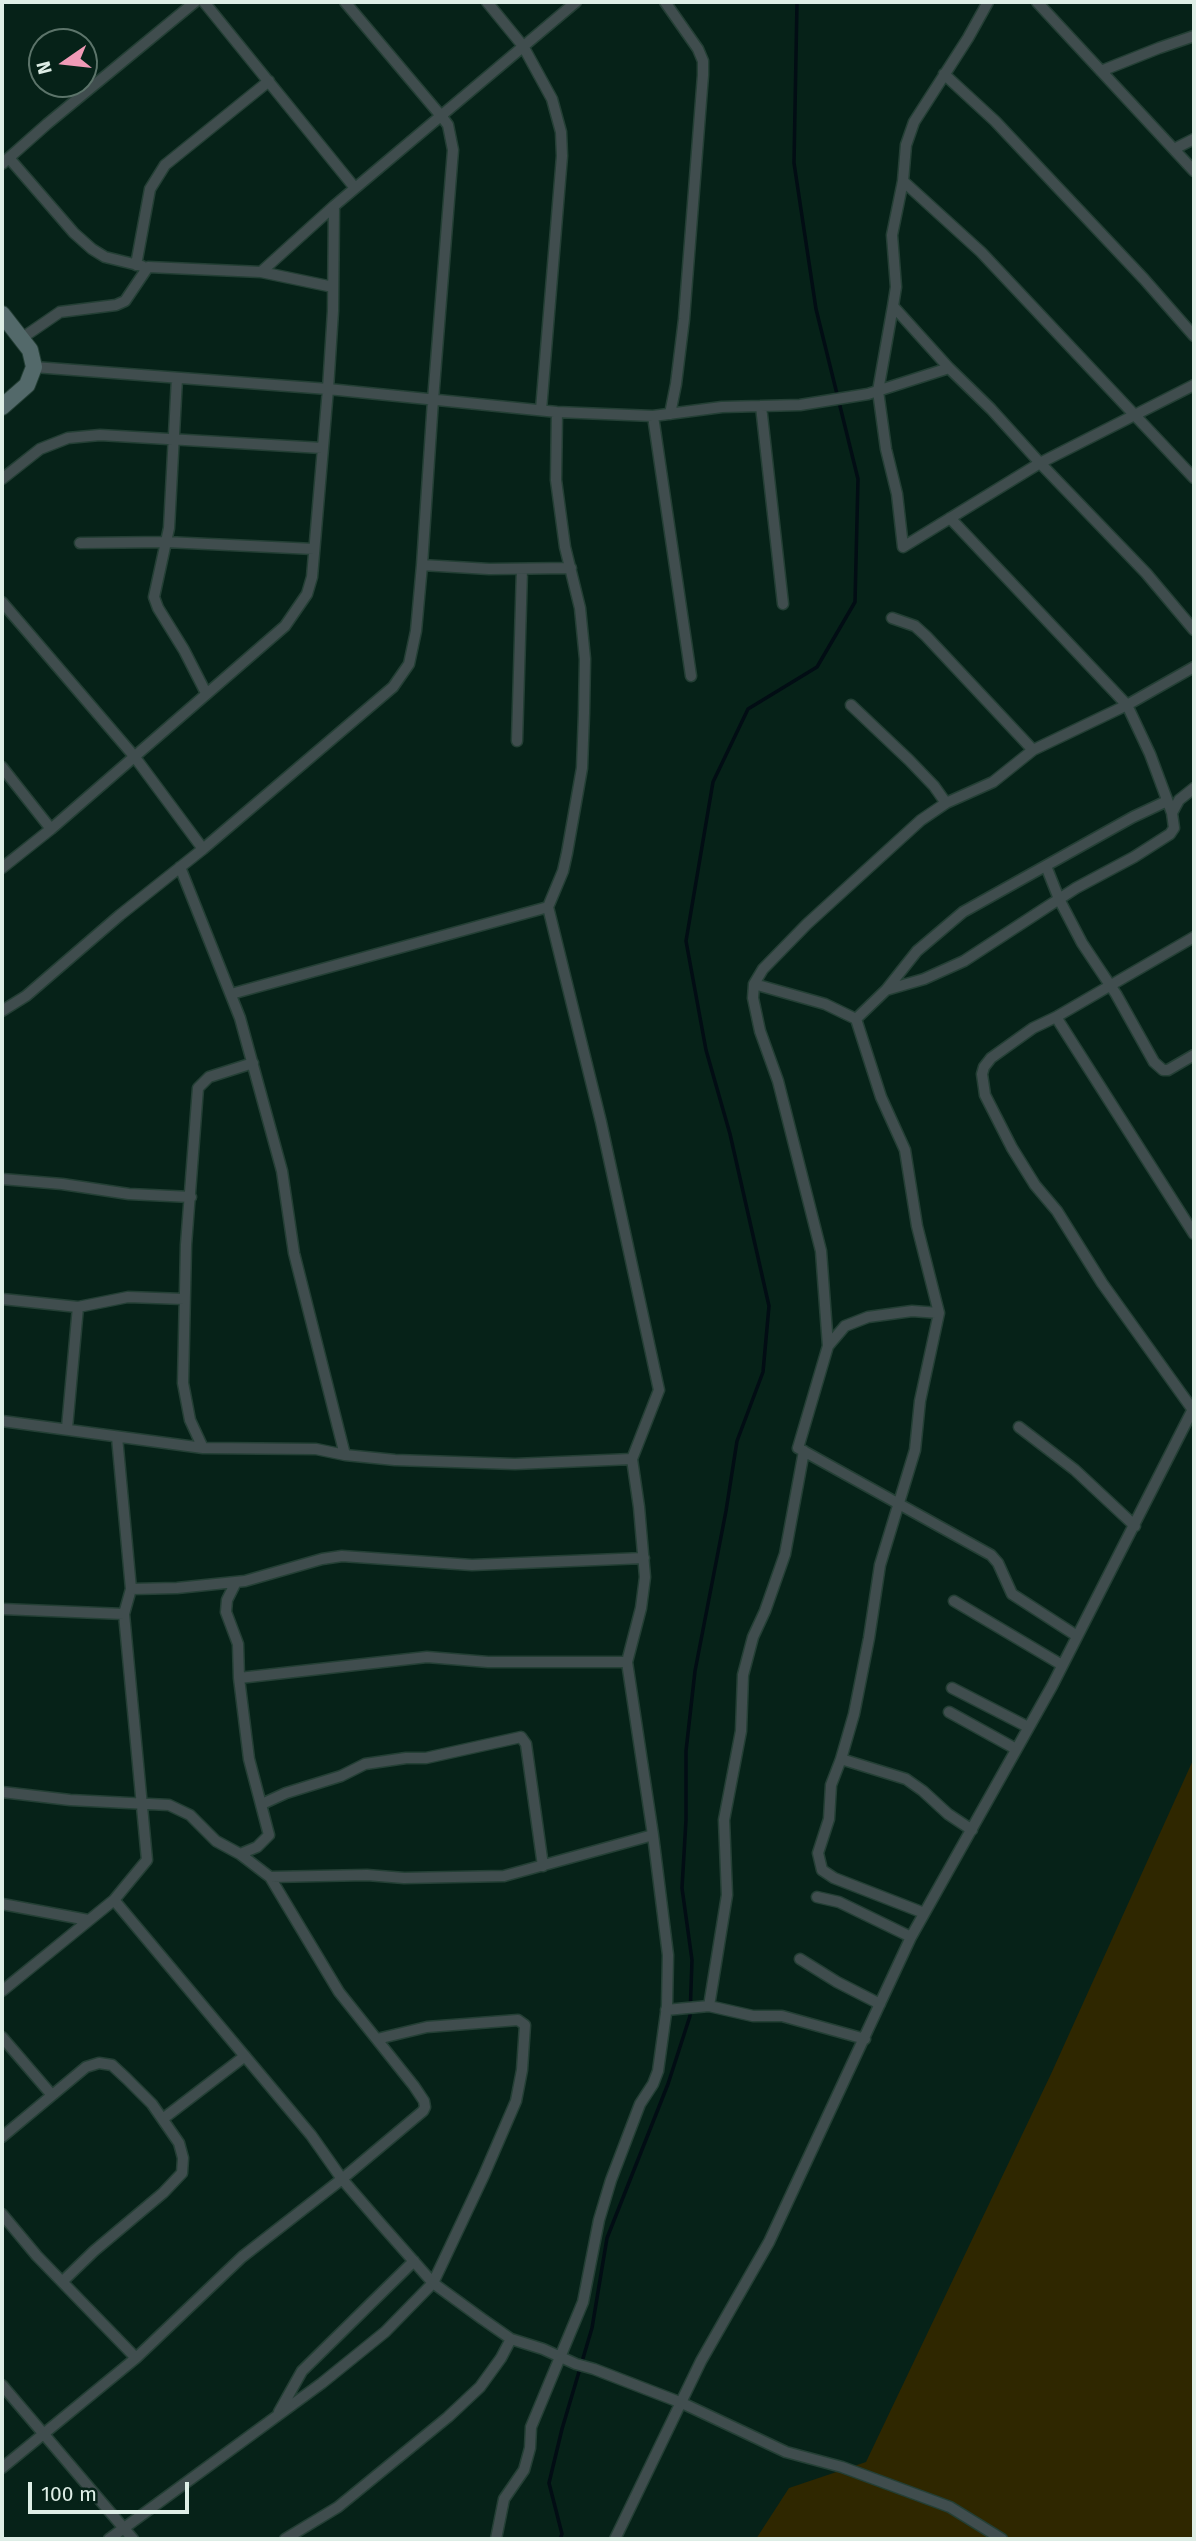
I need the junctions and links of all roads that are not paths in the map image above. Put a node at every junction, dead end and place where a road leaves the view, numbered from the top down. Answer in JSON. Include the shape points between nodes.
{"nodes":[{"id":1,"x":195,"y":2,"type":"edge"},
{"id":2,"x":204,"y":2,"type":"edge"},
{"id":3,"x":345,"y":2,"type":"edge"},
{"id":4,"x":487,"y":2,"type":"edge"},
{"id":5,"x":576,"y":2,"type":"edge"},
{"id":6,"x":665,"y":2,"type":"edge"},
{"id":7,"x":988,"y":2,"type":"edge"},
{"id":8,"x":1037,"y":2,"type":"edge"},
{"id":9,"x":1194,"y":37,"type":"edge"},
{"id":10,"x":523,"y":46,"type":"junction"},
{"id":11,"x":1101,"y":71,"type":"junction"},
{"id":12,"x":944,"y":74,"type":"junction"},
{"id":13,"x":269,"y":81,"type":"junction"},
{"id":14,"x":442,"y":117,"type":"junction"},
{"id":15,"x":1194,"y":139,"type":"edge"},
{"id":16,"x":1174,"y":149,"type":"junction"},
{"id":17,"x":5,"y":161,"type":"edge"},
{"id":18,"x":1194,"y":171,"type":"edge"},
{"id":19,"x":903,"y":180,"type":"junction"},
{"id":20,"x":355,"y":188,"type":"junction"},
{"id":21,"x":334,"y":206,"type":"junction"},
{"id":22,"x":136,"y":265,"type":"junction"},
{"id":23,"x":148,"y":267,"type":"junction"},
{"id":24,"x":261,"y":272,"type":"junction"},
{"id":25,"x":333,"y":287,"type":"junction"},
{"id":26,"x":893,"y":306,"type":"junction"},
{"id":27,"x":2,"y":314,"type":"edge"},
{"id":28,"x":1194,"y":336,"type":"edge"},
{"id":29,"x":22,"y":338,"type":"junction"},
{"id":30,"x":34,"y":367,"type":"junction"},
{"id":31,"x":949,"y":368,"type":"junction"},
{"id":32,"x":177,"y":378,"type":"junction"},
{"id":33,"x":1194,"y":385,"type":"edge"},
{"id":34,"x":328,"y":389,"type":"junction"},
{"id":35,"x":878,"y":391,"type":"junction"},
{"id":36,"x":433,"y":400,"type":"junction"},
{"id":37,"x":761,"y":406,"type":"junction"},
{"id":38,"x":2,"y":407,"type":"edge"},
{"id":39,"x":541,"y":410,"type":"junction"},
{"id":40,"x":557,"y":412,"type":"junction"},
{"id":41,"x":670,"y":414,"type":"junction"},
{"id":42,"x":653,"y":416,"type":"junction"},
{"id":43,"x":1135,"y":416,"type":"junction"},
{"id":44,"x":173,"y":439,"type":"junction"},
{"id":45,"x":322,"y":448,"type":"junction"},
{"id":46,"x":1040,"y":463,"type":"junction"},
{"id":47,"x":1194,"y":478,"type":"edge"},
{"id":48,"x":2,"y":479,"type":"edge"},
{"id":49,"x":950,"y":518,"type":"junction"},
{"id":50,"x":166,"y":542,"type":"junction"},
{"id":51,"x":80,"y":543,"type":"dead end"},
{"id":52,"x":314,"y":549,"type":"junction"},
{"id":53,"x":422,"y":565,"type":"junction"},
{"id":54,"x":570,"y":568,"type":"junction"},
{"id":55,"x":522,"y":569,"type":"junction"},
{"id":56,"x":2,"y":602,"type":"edge"},
{"id":57,"x":783,"y":604,"type":"dead end"},
{"id":58,"x":892,"y":618,"type":"dead end"},
{"id":59,"x":1194,"y":630,"type":"edge"},
{"id":60,"x":1194,"y":667,"type":"edge"},
{"id":61,"x":691,"y":676,"type":"dead end"},
{"id":62,"x":206,"y":693,"type":"junction"},
{"id":63,"x":851,"y":705,"type":"dead end"},
{"id":64,"x":1127,"y":705,"type":"junction"},
{"id":65,"x":517,"y":741,"type":"dead end"},
{"id":66,"x":1033,"y":750,"type":"junction"},
{"id":67,"x":134,"y":756,"type":"junction"},
{"id":68,"x":2,"y":767,"type":"edge"},
{"id":69,"x":1194,"y":788,"type":"edge"},
{"id":70,"x":1167,"y":801,"type":"junction"},
{"id":71,"x":946,"y":803,"type":"junction"},
{"id":72,"x":1172,"y":813,"type":"junction"},
{"id":73,"x":51,"y":829,"type":"junction"},
{"id":74,"x":203,"y":849,"type":"junction"},
{"id":75,"x":1045,"y":866,"type":"junction"},
{"id":76,"x":180,"y":867,"type":"junction"},
{"id":77,"x":2,"y":868,"type":"edge"},
{"id":78,"x":1059,"y":899,"type":"junction"},
{"id":79,"x":548,"y":907,"type":"junction"},
{"id":80,"x":1194,"y":937,"type":"edge"},
{"id":81,"x":754,"y":984,"type":"junction"},
{"id":82,"x":1108,"y":986,"type":"junction"},
{"id":83,"x":886,"y":990,"type":"junction"},
{"id":84,"x":231,"y":994,"type":"junction"},
{"id":85,"x":2,"y":1011,"type":"edge"},
{"id":86,"x":1056,"y":1017,"type":"junction"},
{"id":87,"x":856,"y":1019,"type":"junction"},
{"id":88,"x":1194,"y":1055,"type":"edge"},
{"id":89,"x":253,"y":1063,"type":"junction"},
{"id":90,"x":2,"y":1179,"type":"edge"},
{"id":91,"x":191,"y":1198,"type":"junction"},
{"id":92,"x":1194,"y":1234,"type":"edge"},
{"id":93,"x":2,"y":1298,"type":"edge"},
{"id":94,"x":184,"y":1299,"type":"junction"},
{"id":95,"x":78,"y":1307,"type":"junction"},
{"id":96,"x":939,"y":1313,"type":"junction"},
{"id":97,"x":828,"y":1346,"type":"junction"},
{"id":98,"x":1194,"y":1408,"type":"edge"},
{"id":99,"x":2,"y":1421,"type":"edge"},
{"id":100,"x":1018,"y":1427,"type":"dead end"},
{"id":101,"x":67,"y":1428,"type":"junction"},
{"id":102,"x":117,"y":1437,"type":"junction"},
{"id":103,"x":203,"y":1448,"type":"junction"},
{"id":104,"x":804,"y":1451,"type":"junction"},
{"id":105,"x":345,"y":1455,"type":"junction"},
{"id":106,"x":632,"y":1459,"type":"junction"},
{"id":107,"x":897,"y":1504,"type":"junction"},
{"id":108,"x":1135,"y":1526,"type":"junction"},
{"id":109,"x":644,"y":1558,"type":"junction"},
{"id":110,"x":236,"y":1582,"type":"junction"},
{"id":111,"x":131,"y":1589,"type":"junction"},
{"id":112,"x":954,"y":1601,"type":"dead end"},
{"id":113,"x":2,"y":1609,"type":"edge"},
{"id":114,"x":124,"y":1614,"type":"junction"},
{"id":115,"x":1077,"y":1636,"type":"junction"},
{"id":116,"x":627,"y":1662,"type":"junction"},
{"id":117,"x":1062,"y":1665,"type":"junction"},
{"id":118,"x":239,"y":1678,"type":"junction"},
{"id":119,"x":952,"y":1688,"type":"dead end"},
{"id":120,"x":949,"y":1712,"type":"dead end"},
{"id":121,"x":1028,"y":1727,"type":"junction"},
{"id":122,"x":1016,"y":1749,"type":"junction"},
{"id":123,"x":841,"y":1759,"type":"junction"},
{"id":124,"x":2,"y":1792,"type":"edge"},
{"id":125,"x":141,"y":1802,"type":"junction"},
{"id":126,"x":262,"y":1804,"type":"junction"},
{"id":127,"x":972,"y":1830,"type":"junction"},
{"id":128,"x":653,"y":1835,"type":"junction"},
{"id":129,"x":240,"y":1854,"type":"junction"},
{"id":130,"x":543,"y":1866,"type":"junction"},
{"id":131,"x":270,"y":1877,"type":"junction"},
{"id":132,"x":817,"y":1897,"type":"dead end"},
{"id":133,"x":114,"y":1900,"type":"junction"},
{"id":134,"x":2,"y":1904,"type":"edge"},
{"id":135,"x":924,"y":1913,"type":"junction"},
{"id":136,"x":88,"y":1920,"type":"junction"},
{"id":137,"x":911,"y":1937,"type":"junction"},
{"id":138,"x":800,"y":1959,"type":"dead end"},
{"id":139,"x":2,"y":1991,"type":"edge"},
{"id":140,"x":880,"y":2004,"type":"junction"},
{"id":141,"x":709,"y":2006,"type":"junction"},
{"id":142,"x":666,"y":2010,"type":"junction"},
{"id":143,"x":2,"y":2037,"type":"edge"},
{"id":144,"x":377,"y":2039,"type":"junction"},
{"id":145,"x":864,"y":2039,"type":"junction"},
{"id":146,"x":245,"y":2056,"type":"junction"},
{"id":147,"x":51,"y":2094,"type":"junction"},
{"id":148,"x":163,"y":2118,"type":"junction"},
{"id":149,"x":2,"y":2137,"type":"edge"},
{"id":150,"x":342,"y":2179,"type":"junction"},
{"id":151,"x":2,"y":2214,"type":"edge"},
{"id":152,"x":414,"y":2261,"type":"junction"},
{"id":153,"x":64,"y":2281,"type":"junction"},
{"id":154,"x":433,"y":2283,"type":"junction"},
{"id":155,"x":511,"y":2339,"type":"junction"},
{"id":156,"x":561,"y":2357,"type":"junction"},
{"id":157,"x":136,"y":2358,"type":"junction"},
{"id":158,"x":2,"y":2385,"type":"edge"},
{"id":159,"x":682,"y":2403,"type":"junction"},
{"id":160,"x":278,"y":2414,"type":"junction"},
{"id":161,"x":42,"y":2434,"type":"junction"},
{"id":162,"x":2,"y":2468,"type":"edge"},
{"id":163,"x":125,"y":2529,"type":"junction"},
{"id":164,"x":109,"y":2539,"type":"edge"},
{"id":165,"x":133,"y":2539,"type":"edge"},
{"id":166,"x":285,"y":2539,"type":"edge"},
{"id":167,"x":496,"y":2539,"type":"edge"},
{"id":168,"x":615,"y":2539,"type":"edge"},
{"id":169,"x":1002,"y":2539,"type":"edge"}],
"edges":[{"from":1,"to":17,"type":"street"},
{"from":2,"to":13,"type":"street"},
{"from":3,"to":14,"type":"street"},
{"from":4,"to":10,"type":"street"},
{"from":5,"to":10,"type":"street"},
{"from":6,"to":41,"type":"street","via":[[703,61],[684,319]]},
{"from":7,"to":12,"type":"street"},
{"from":8,"to":11,"type":"street"},
{"from":9,"to":11,"type":"street"},
{"from":10,"to":14,"type":"street"},
{"from":10,"to":39,"type":"street","via":[[552,99],[561,132]]},
{"from":11,"to":16,"type":"street"},
{"from":12,"to":19,"type":"street","via":[[914,122],[906,145]]},
{"from":12,"to":28,"type":"street","via":[[995,121]]},
{"from":13,"to":20,"type":"street"},
{"from":13,"to":22,"type":"street","via":[[165,165],[150,189]]},
{"from":14,"to":20,"type":"street"},
{"from":14,"to":36,"type":"street","via":[[452,137],[453,163]]},
{"from":15,"to":16,"type":"street"},
{"from":16,"to":18,"type":"street"},
{"from":17,"to":22,"type":"street","via":[[92,248],[105,257]]},
{"from":19,"to":26,"type":"street","via":[[892,235]]},
{"from":19,"to":43,"type":"street","via":[[981,252]]},
{"from":20,"to":21,"type":"street"},
{"from":21,"to":24,"type":"street"},
{"from":21,"to":25,"type":"street"},
{"from":22,"to":23,"type":"street"},
{"from":23,"to":24,"type":"street"},
{"from":23,"to":29,"type":"street","via":[[125,300],[60,312]]},
{"from":24,"to":25,"type":"street"},
{"from":25,"to":34,"type":"street"},
{"from":26,"to":31,"type":"street"},
{"from":26,"to":35,"type":"street"},
{"from":27,"to":29,"type":"main road"},
{"from":29,"to":30,"type":"main road"},
{"from":30,"to":32,"type":"street"},
{"from":30,"to":38,"type":"main road","via":[[27,385]]},
{"from":31,"to":35,"type":"street"},
{"from":31,"to":46,"type":"street"},
{"from":32,"to":34,"type":"street"},
{"from":32,"to":44,"type":"street"},
{"from":33,"to":43,"type":"street"},
{"from":34,"to":36,"type":"street"},
{"from":34,"to":45,"type":"street"},
{"from":35,"to":37,"type":"street","via":[[800,405]]},
{"from":35,"to":49,"type":"street","via":[[903,547]]},
{"from":36,"to":39,"type":"street"},
{"from":36,"to":53,"type":"street"},
{"from":37,"to":41,"type":"street"},
{"from":37,"to":57,"type":"street"},
{"from":39,"to":40,"type":"street"},
{"from":40,"to":42,"type":"street"},
{"from":40,"to":54,"type":"street","via":[[556,480]]},
{"from":41,"to":42,"type":"street"},
{"from":42,"to":61,"type":"street"},
{"from":43,"to":46,"type":"street"},
{"from":43,"to":47,"type":"street"},
{"from":44,"to":45,"type":"street"},
{"from":44,"to":48,"type":"street","via":[[68,438],[40,449]]},
{"from":44,"to":50,"type":"street"},
{"from":45,"to":52,"type":"street"},
{"from":46,"to":49,"type":"street"},
{"from":46,"to":59,"type":"street"},
{"from":49,"to":64,"type":"street"},
{"from":50,"to":51,"type":"street"},
{"from":50,"to":52,"type":"street"},
{"from":50,"to":62,"type":"street","via":[[155,603]]},
{"from":52,"to":62,"type":"street","via":[[312,577],[294,615]]},
{"from":53,"to":55,"type":"street"},
{"from":53,"to":74,"type":"street","via":[[409,664],[393,687]]},
{"from":54,"to":55,"type":"street"},
{"from":54,"to":79,"type":"street","via":[[585,659],[582,768],[563,872]]},
{"from":55,"to":65,"type":"street"},
{"from":56,"to":67,"type":"street"},
{"from":58,"to":66,"type":"street","via":[[915,626],[926,636]]},
{"from":60,"to":64,"type":"street"},
{"from":62,"to":67,"type":"street"},
{"from":63,"to":71,"type":"street"},
{"from":64,"to":66,"type":"street"},
{"from":64,"to":70,"type":"street"},
{"from":66,"to":71,"type":"street","via":[[993,782]]},
{"from":67,"to":73,"type":"street"},
{"from":67,"to":74,"type":"street"},
{"from":68,"to":73,"type":"street"},
{"from":69,"to":72,"type":"street"},
{"from":70,"to":72,"type":"street"},
{"from":70,"to":75,"type":"street"},
{"from":71,"to":81,"type":"street","via":[[807,924],[763,968]]},
{"from":72,"to":78,"type":"street","via":[[1170,834]]},
{"from":73,"to":77,"type":"street"},
{"from":74,"to":76,"type":"street"},
{"from":75,"to":78,"type":"street"},
{"from":75,"to":83,"type":"street","via":[[963,912],[917,951]]},
{"from":76,"to":84,"type":"street"},
{"from":76,"to":85,"type":"street"},
{"from":78,"to":82,"type":"street"},
{"from":78,"to":83,"type":"street","via":[[964,961]]},
{"from":79,"to":84,"type":"street"},
{"from":79,"to":106,"type":"street","via":[[659,1390]]},
{"from":80,"to":82,"type":"street"},
{"from":81,"to":87,"type":"street","via":[[825,1004]]},
{"from":81,"to":97,"type":"street","via":[[752,998],[821,1251]]},
{"from":82,"to":86,"type":"street"},
{"from":82,"to":88,"type":"street","via":[[1159,1068],[1168,1070]]},
{"from":83,"to":87,"type":"street"},
{"from":84,"to":89,"type":"street"},
{"from":86,"to":92,"type":"street"},
{"from":86,"to":98,"type":"street","via":[[1032,1028],[992,1058],[982,1074],[985,1095],[1035,1185]]},
{"from":87,"to":96,"type":"street","via":[[881,1097],[905,1150],[917,1226]]},
{"from":89,"to":91,"type":"street","via":[[209,1077],[198,1088]]},
{"from":89,"to":105,"type":"street","via":[[282,1171],[294,1253]]},
{"from":90,"to":91,"type":"street"},
{"from":91,"to":94,"type":"street"},
{"from":93,"to":95,"type":"street"},
{"from":94,"to":95,"type":"street","via":[[128,1297]]},
{"from":94,"to":103,"type":"street","via":[[185,1405]]},
{"from":95,"to":101,"type":"street"},
{"from":96,"to":97,"type":"street","via":[[912,1311],[869,1317],[845,1326]]},
{"from":96,"to":107,"type":"street","via":[[920,1401],[915,1450]]},
{"from":97,"to":104,"type":"street","via":[[798,1448]]},
{"from":98,"to":108,"type":"street"},
{"from":99,"to":101,"type":"street"},
{"from":100,"to":108,"type":"street"},
{"from":101,"to":102,"type":"street"},
{"from":102,"to":103,"type":"street"},
{"from":102,"to":111,"type":"street"},
{"from":103,"to":105,"type":"street","via":[[316,1449]]},
{"from":104,"to":107,"type":"street"},
{"from":104,"to":141,"type":"street","via":[[785,1555],[743,1675],[741,1731],[724,1820],[727,1895]]},
{"from":105,"to":106,"type":"street","via":[[515,1464]]},
{"from":106,"to":109,"type":"street"},
{"from":107,"to":115,"type":"street","via":[[991,1555],[1012,1594]]},
{"from":107,"to":123,"type":"street","via":[[880,1565],[850,1735]]},
{"from":108,"to":115,"type":"street"},
{"from":109,"to":110,"type":"street","via":[[472,1565],[342,1556]]},
{"from":109,"to":116,"type":"street","via":[[641,1608]]},
{"from":110,"to":111,"type":"street"},
{"from":110,"to":118,"type":"street","via":[[226,1612],[238,1644]]},
{"from":111,"to":114,"type":"street"},
{"from":112,"to":117,"type":"street"},
{"from":113,"to":114,"type":"street"},
{"from":114,"to":125,"type":"street"},
{"from":115,"to":117,"type":"street"},
{"from":116,"to":118,"type":"street","via":[[427,1657]]},
{"from":116,"to":128,"type":"street"},
{"from":117,"to":121,"type":"street"},
{"from":118,"to":126,"type":"street","via":[[249,1759]]},
{"from":119,"to":121,"type":"street"},
{"from":120,"to":122,"type":"street"},
{"from":121,"to":122,"type":"street"},
{"from":122,"to":127,"type":"street"},
{"from":123,"to":127,"type":"street","via":[[905,1779]]},
{"from":123,"to":135,"type":"street","via":[[831,1785],[829,1819],[818,1853],[822,1870]]},
{"from":124,"to":125,"type":"street"},
{"from":125,"to":129,"type":"street","via":[[181,1809],[216,1841]]},
{"from":125,"to":133,"type":"street","via":[[147,1860]]},
{"from":126,"to":129,"type":"street","via":[[269,1835]]},
{"from":126,"to":130,"type":"street","via":[[365,1764],[426,1758],[521,1737],[526,1744]]},
{"from":127,"to":135,"type":"street"},
{"from":128,"to":130,"type":"street"},
{"from":128,"to":142,"type":"street","via":[[668,1955]]},
{"from":129,"to":131,"type":"street"},
{"from":130,"to":131,"type":"street","via":[[466,1878]]},
{"from":131,"to":144,"type":"street","via":[[339,1992]]},
{"from":132,"to":137,"type":"street","via":[[839,1902]]},
{"from":133,"to":136,"type":"street"},
{"from":133,"to":146,"type":"street"},
{"from":134,"to":136,"type":"street"},
{"from":135,"to":137,"type":"street"},
{"from":136,"to":139,"type":"street"},
{"from":137,"to":140,"type":"street"},
{"from":138,"to":140,"type":"street"},
{"from":140,"to":145,"type":"street"},
{"from":141,"to":142,"type":"street"},
{"from":141,"to":145,"type":"street","via":[[753,2016],[782,2016]]},
{"from":142,"to":156,"type":"street","via":[[658,2071],[611,2180],[583,2302]]},
{"from":143,"to":147,"type":"street"},
{"from":144,"to":150,"type":"street","via":[[425,2107]]},
{"from":144,"to":154,"type":"street","via":[[427,2027],[518,2020],[526,2025],[516,2101]]},
{"from":145,"to":159,"type":"street","via":[[769,2242]]},
{"from":146,"to":148,"type":"street"},
{"from":146,"to":150,"type":"street"},
{"from":147,"to":148,"type":"street","via":[[86,2067],[113,2065]]},
{"from":147,"to":149,"type":"street"},
{"from":148,"to":153,"type":"street","via":[[179,2143],[182,2173]]},
{"from":150,"to":152,"type":"street"},
{"from":150,"to":157,"type":"street","via":[[242,2257]]},
{"from":151,"to":153,"type":"street"},
{"from":152,"to":154,"type":"street"},
{"from":152,"to":160,"type":"street","via":[[302,2371]]},
{"from":153,"to":157,"type":"street"},
{"from":154,"to":155,"type":"street"},
{"from":154,"to":160,"type":"street","via":[[385,2332]]},
{"from":155,"to":156,"type":"street"},
{"from":155,"to":166,"type":"street","via":[[480,2387],[448,2417],[338,2507]]},
{"from":156,"to":159,"type":"street"},
{"from":156,"to":167,"type":"street","via":[[531,2427],[524,2470],[504,2499]]},
{"from":157,"to":161,"type":"street"},
{"from":158,"to":161,"type":"street"},
{"from":159,"to":168,"type":"street"},
{"from":159,"to":169,"type":"street","via":[[786,2452],[842,2467],[950,2507]]},
{"from":160,"to":163,"type":"street"},
{"from":161,"to":162,"type":"street"},
{"from":161,"to":163,"type":"street"},
{"from":163,"to":164,"type":"street"},
{"from":163,"to":165,"type":"street"}]}
